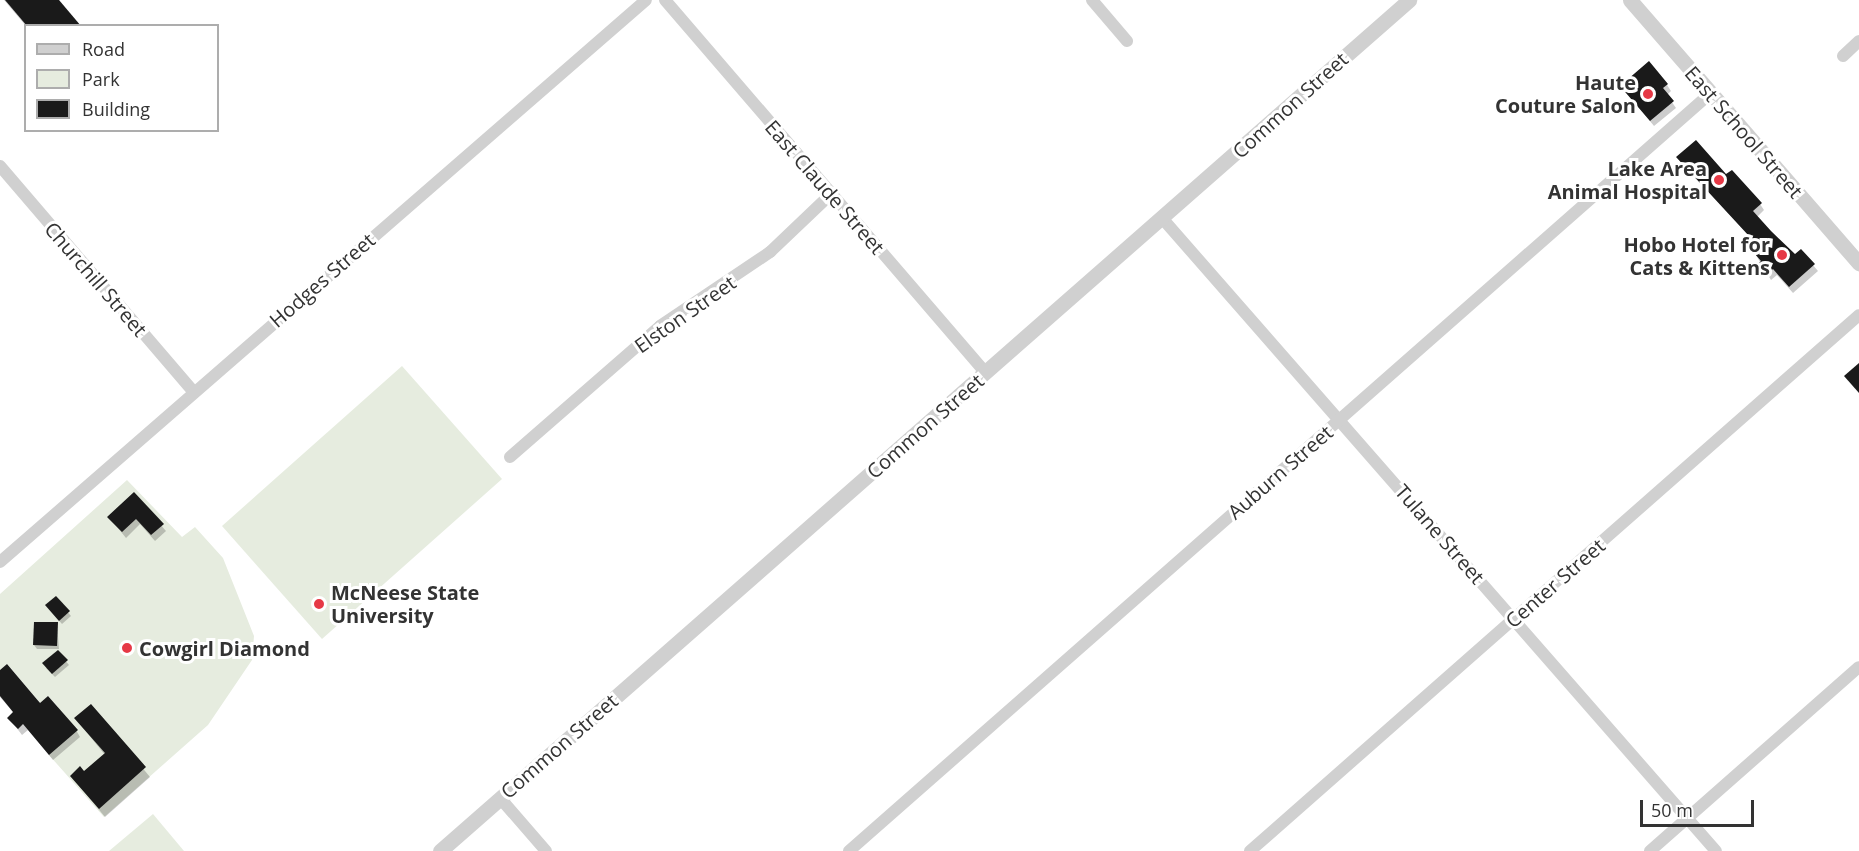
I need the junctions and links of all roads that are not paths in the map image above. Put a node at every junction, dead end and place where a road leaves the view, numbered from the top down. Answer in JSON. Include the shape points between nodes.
{"nodes":[{"id":1,"x":646,"y":0,"type":"edge"},
{"id":2,"x":665,"y":0,"type":"edge"},
{"id":3,"x":1092,"y":0,"type":"edge"},
{"id":4,"x":1409,"y":0,"type":"edge"},
{"id":5,"x":1630,"y":0,"type":"edge"},
{"id":6,"x":1127,"y":41,"type":"dead end"},
{"id":7,"x":1859,"y":41,"type":"edge"},
{"id":8,"x":1843,"y":56,"type":"dead end"},
{"id":9,"x":1711,"y":93,"type":"junction"},
{"id":10,"x":0,"y":166,"type":"edge"},
{"id":11,"x":831,"y":194,"type":"junction"},
{"id":12,"x":1162,"y":218,"type":"junction"},
{"id":13,"x":1859,"y":263,"type":"edge"},
{"id":14,"x":1859,"y":315,"type":"edge"},
{"id":15,"x":986,"y":374,"type":"junction"},
{"id":16,"x":193,"y":391,"type":"junction"},
{"id":17,"x":1340,"y":420,"type":"junction"},
{"id":18,"x":510,"y":458,"type":"dead end"},
{"id":19,"x":0,"y":562,"type":"edge"},
{"id":20,"x":1514,"y":619,"type":"junction"},
{"id":21,"x":1859,"y":668,"type":"edge"},
{"id":22,"x":500,"y":798,"type":"junction"},
{"id":23,"x":1687,"y":818,"type":"junction"},
{"id":24,"x":440,"y":851,"type":"edge"},
{"id":25,"x":546,"y":851,"type":"edge"},
{"id":26,"x":849,"y":851,"type":"edge"},
{"id":27,"x":1250,"y":851,"type":"edge"},
{"id":28,"x":1650,"y":851,"type":"edge"},
{"id":29,"x":1716,"y":851,"type":"edge"}],
"edges":[{"from":1,"to":16,"type":"street","name":"Hodges Street"},
{"from":2,"to":11,"type":"street","name":"East Claude Street"},
{"from":3,"to":6,"type":"street"},
{"from":4,"to":12,"type":"street","name":"Common Street"},
{"from":5,"to":9,"type":"street","name":"East School Street"},
{"from":7,"to":8,"type":"street"},
{"from":9,"to":13,"type":"street","name":"East School Street"},
{"from":9,"to":17,"type":"street","name":"Auburn Street"},
{"from":10,"to":16,"type":"street","name":"Churchill Street"},
{"from":11,"to":15,"type":"street","name":"East Claude Street"},
{"from":11,"to":18,"type":"street","name":"Elston Street","via":[[770,252],[660,326]]},
{"from":12,"to":15,"type":"street","name":"Common Street"},
{"from":12,"to":17,"type":"street","name":"Tulane Street"},
{"from":14,"to":20,"type":"street","name":"Center Street"},
{"from":15,"to":22,"type":"street","name":"Common Street"},
{"from":16,"to":19,"type":"street","name":"Hodges Street"},
{"from":17,"to":20,"type":"street","name":"Tulane Street"},
{"from":17,"to":26,"type":"street","name":"Auburn Street"},
{"from":20,"to":23,"type":"street","name":"Tulane Street"},
{"from":20,"to":27,"type":"street","name":"Center Street"},
{"from":21,"to":23,"type":"street"},
{"from":22,"to":24,"type":"street","name":"Common Street"},
{"from":22,"to":25,"type":"street"},
{"from":23,"to":28,"type":"street"},
{"from":23,"to":29,"type":"street","name":"Tulane Street"}]}
